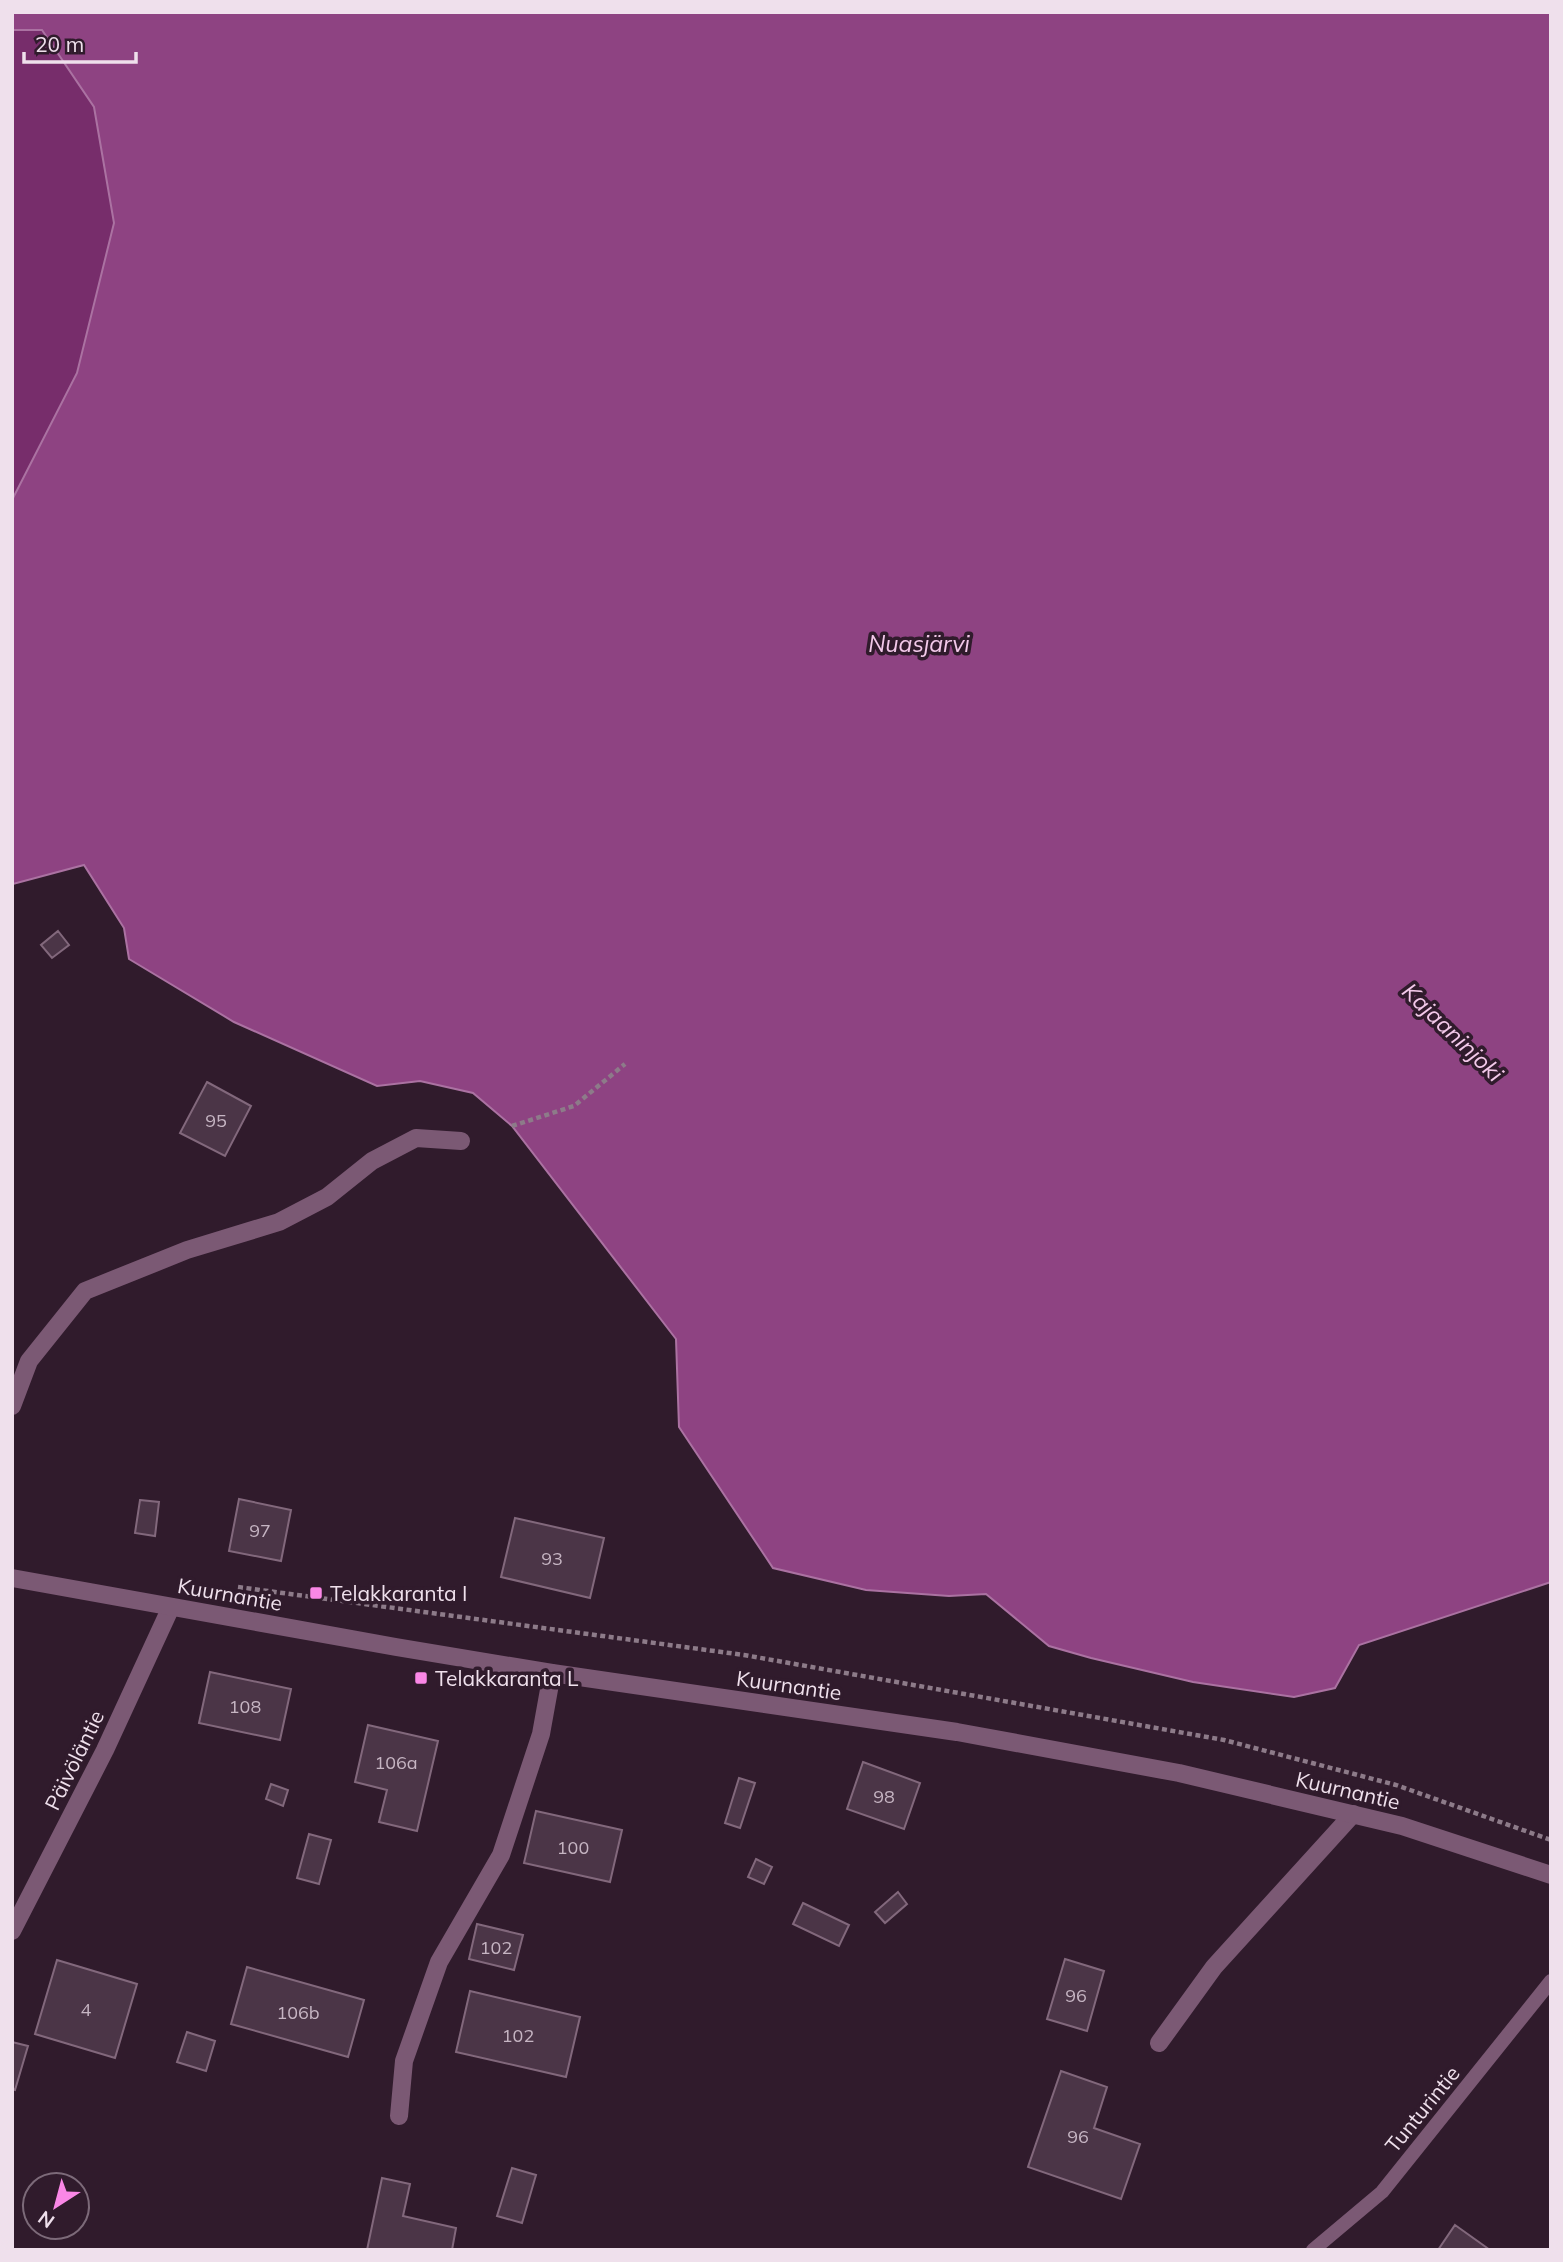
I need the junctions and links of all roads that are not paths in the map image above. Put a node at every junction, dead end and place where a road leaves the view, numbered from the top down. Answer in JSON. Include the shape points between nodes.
{"nodes":[{"id":1,"x":461,"y":1141,"type":"dead end"},
{"id":2,"x":12,"y":1406,"type":"edge"},
{"id":3,"x":12,"y":1578,"type":"edge"},
{"id":4,"x":172,"y":1607,"type":"junction"},
{"id":5,"x":552,"y":1673,"type":"junction"},
{"id":6,"x":1353,"y":1814,"type":"junction"},
{"id":7,"x":1551,"y":1875,"type":"edge"},
{"id":8,"x":12,"y":1931,"type":"edge"},
{"id":9,"x":1551,"y":1981,"type":"edge"},
{"id":10,"x":1160,"y":2043,"type":"dead end"},
{"id":11,"x":399,"y":2116,"type":"dead end"},
{"id":12,"x":1313,"y":2250,"type":"edge"}],
"edges":[{"from":1,"to":2,"type":"street","via":[[416,1138],[372,1161],[327,1197],[279,1222],[187,1250],[85,1291],[29,1362]]},
{"from":3,"to":4,"type":"street","name":"Kuurnantie"},
{"from":4,"to":5,"type":"street","name":"Kuurnantie"},
{"from":4,"to":8,"type":"street","name":"Päivöläntie"},
{"from":5,"to":6,"type":"street","name":"Kuurnantie","via":[[970,1735],[1179,1773]]},
{"from":5,"to":11,"type":"street","via":[[541,1734],[501,1855],[439,1962],[404,2060]]},
{"from":6,"to":7,"type":"street","name":"Kuurnantie"},
{"from":6,"to":10,"type":"street","via":[[1214,1968]]},
{"from":9,"to":12,"type":"lane","name":"Tunturintie","via":[[1381,2192]]}]}
